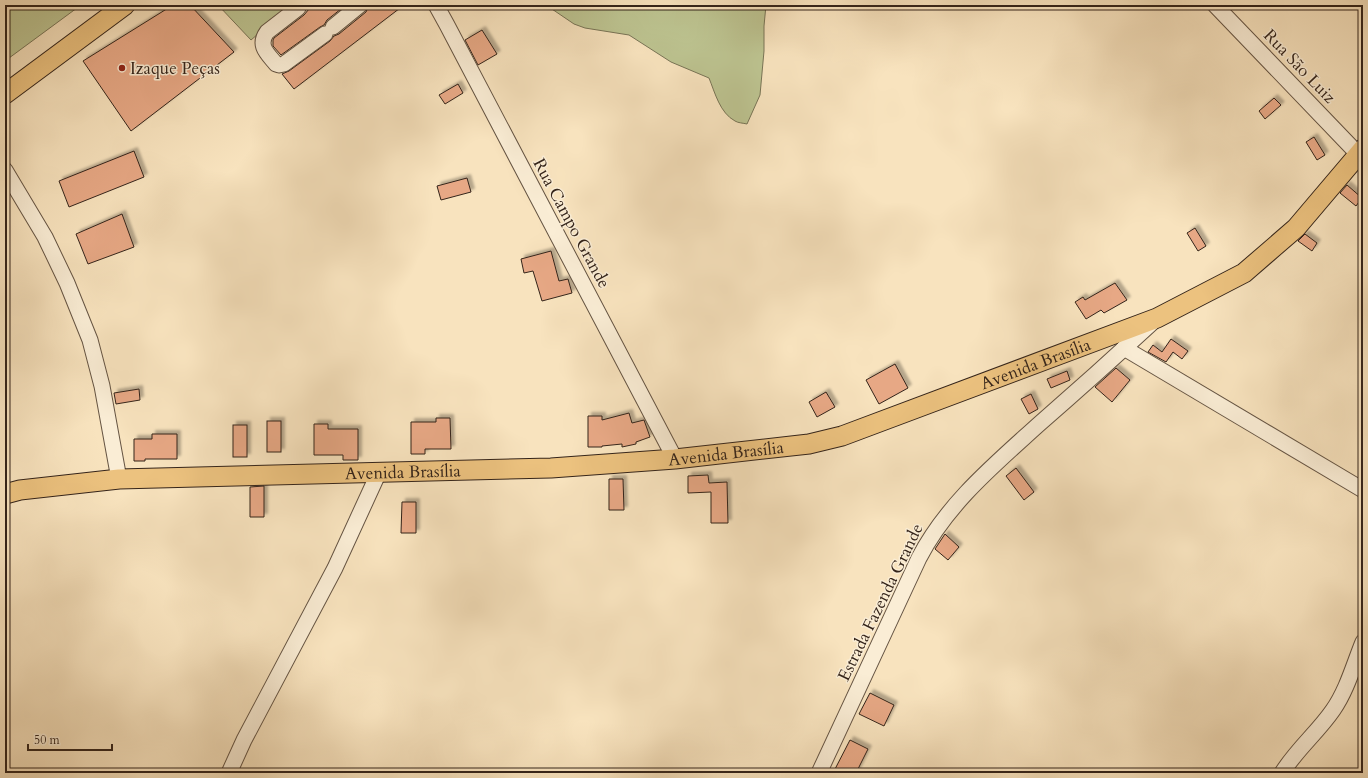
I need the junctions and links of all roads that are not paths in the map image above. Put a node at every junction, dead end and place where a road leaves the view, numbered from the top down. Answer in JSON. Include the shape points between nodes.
{"nodes":[{"id":1,"x":125,"y":5,"type":"edge"},
{"id":2,"x":360,"y":5,"type":"edge"},
{"id":3,"x":436,"y":5,"type":"edge"},
{"id":4,"x":1215,"y":5,"type":"edge"},
{"id":5,"x":298,"y":6,"type":"edge"},
{"id":6,"x":5,"y":94,"type":"edge"},
{"id":7,"x":1360,"y":152,"type":"edge"},
{"id":8,"x":5,"y":170,"type":"edge"},
{"id":9,"x":1157,"y":318,"type":"junction"},
{"id":10,"x":1124,"y":348,"type":"junction"},
{"id":11,"x":675,"y":459,"type":"junction"},
{"id":12,"x":379,"y":472,"type":"junction"},
{"id":13,"x":119,"y":479,"type":"junction"},
{"id":14,"x":1363,"y":490,"type":"edge"},
{"id":15,"x":5,"y":494,"type":"edge"},
{"id":16,"x":1363,"y":642,"type":"edge"},
{"id":17,"x":229,"y":773,"type":"edge"},
{"id":18,"x":820,"y":773,"type":"edge"},
{"id":19,"x":1282,"y":773,"type":"edge"}],
"edges":[{"from":1,"to":6,"type":"main road"},
{"from":2,"to":5,"type":"street","via":[[284,64],[276,64],[264,50],[263,37]]},
{"from":3,"to":11,"type":"street","name":"Rua Campo Grande"},
{"from":4,"to":7,"type":"street","name":"Rua São Luiz"},
{"from":7,"to":9,"type":"main road","name":"Avenida Brasília","via":[[1296,228],[1244,273]]},
{"from":8,"to":13,"type":"street","via":[[45,237],[90,340],[102,386]]},
{"from":9,"to":10,"type":"street","name":"Estrada Fazenda Grande"},
{"from":9,"to":11,"type":"main road","name":"Avenida Brasília","via":[[842,436],[809,444]]},
{"from":10,"to":14,"type":"street"},
{"from":10,"to":18,"type":"street","name":"Estrada Fazenda Grande","via":[[1005,455],[956,503],[939,525],[928,541]]},
{"from":11,"to":12,"type":"main road","name":"Avenida Brasília","via":[[551,468]]},
{"from":12,"to":13,"type":"main road","name":"Avenida Brasília"},
{"from":12,"to":17,"type":"street","via":[[332,574]]},
{"from":13,"to":15,"type":"main road","name":"Avenida Brasília","via":[[20,490]]},
{"from":16,"to":19,"type":"street","via":[[1335,708]]}]}
